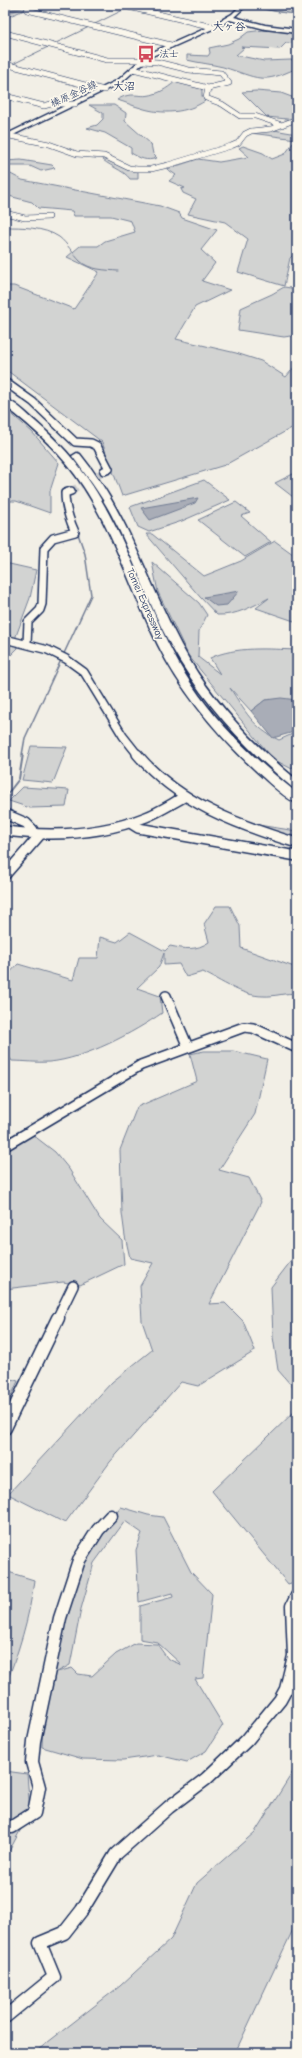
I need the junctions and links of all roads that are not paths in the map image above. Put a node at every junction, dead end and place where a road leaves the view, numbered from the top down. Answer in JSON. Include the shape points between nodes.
{"nodes":[{"id":1,"x":120,"y":5,"type":"edge"},
{"id":2,"x":243,"y":6,"type":"edge"},
{"id":3,"x":27,"y":10,"type":"dead end"},
{"id":4,"x":230,"y":18,"type":"junction"},
{"id":5,"x":213,"y":27,"type":"junction"},
{"id":6,"x":297,"y":30,"type":"edge"},
{"id":7,"x":5,"y":33,"type":"edge"},
{"id":8,"x":171,"y":46,"type":"junction"},
{"id":9,"x":143,"y":61,"type":"junction"},
{"id":10,"x":5,"y":64,"type":"edge"},
{"id":11,"x":133,"y":70,"type":"junction"},
{"id":12,"x":208,"y":88,"type":"junction"},
{"id":13,"x":104,"y":90,"type":"junction"},
{"id":14,"x":5,"y":96,"type":"edge"},
{"id":15,"x":75,"y":104,"type":"junction"},
{"id":16,"x":297,"y":119,"type":"edge"},
{"id":17,"x":282,"y":125,"type":"junction"},
{"id":18,"x":6,"y":136,"type":"edge"},
{"id":19,"x":5,"y":213,"type":"edge"},
{"id":20,"x":49,"y":217,"type":"dead end"},
{"id":21,"x":5,"y":382,"type":"edge"},
{"id":22,"x":5,"y":393,"type":"edge"},
{"id":23,"x":5,"y":402,"type":"edge"},
{"id":24,"x":104,"y":471,"type":"dead end"},
{"id":25,"x":71,"y":491,"type":"tunnel mouth"},
{"id":26,"x":5,"y":639,"type":"edge"},
{"id":27,"x":27,"y":643,"type":"junction"},
{"id":28,"x":297,"y":786,"type":"edge"},
{"id":29,"x":184,"y":797,"type":"junction"},
{"id":30,"x":297,"y":799,"type":"edge"},
{"id":31,"x":5,"y":814,"type":"edge"},
{"id":32,"x":130,"y":823,"type":"junction"},
{"id":33,"x":5,"y":831,"type":"edge"},
{"id":34,"x":37,"y":835,"type":"junction"},
{"id":35,"x":297,"y":844,"type":"edge"},
{"id":36,"x":297,"y":856,"type":"edge"},
{"id":37,"x":5,"y":875,"type":"edge"},
{"id":38,"x":166,"y":996,"type":"dead end"},
{"id":39,"x":188,"y":1047,"type":"junction"},
{"id":40,"x":297,"y":1048,"type":"edge"},
{"id":41,"x":5,"y":1146,"type":"edge"},
{"id":42,"x":72,"y":1286,"type":"dead end"},
{"id":43,"x":5,"y":1428,"type":"edge"},
{"id":44,"x":111,"y":1516,"type":"dead end"},
{"id":45,"x":297,"y":1596,"type":"edge"},
{"id":46,"x":5,"y":1827,"type":"edge"},
{"id":47,"x":5,"y":2018,"type":"edge"}],
"edges":[{"from":1,"to":5,"type":"street"},
{"from":2,"to":4,"type":"main road","name":"榛原金谷線"},
{"from":3,"to":8,"type":"street"},
{"from":4,"to":5,"type":"main road","name":"榛原金谷線"},
{"from":4,"to":6,"type":"main road","via":[[265,27]]},
{"from":5,"to":8,"type":"main road","name":"榛原金谷線"},
{"from":7,"to":9,"type":"street","via":[[107,60]]},
{"from":8,"to":9,"type":"main road","name":"榛原金谷線","via":[[153,53]]},
{"from":9,"to":11,"type":"main road","name":"榛原金谷線"},
{"from":9,"to":12,"type":"street","via":[[188,70],[221,73],[229,84]]},
{"from":10,"to":13,"type":"street"},
{"from":11,"to":12,"type":"street"},
{"from":11,"to":13,"type":"main road","name":"榛原金谷線"},
{"from":12,"to":17,"type":"street","via":[[206,98],[222,104],[240,116],[255,116]]},
{"from":13,"to":15,"type":"main road","name":"榛原金谷線"},
{"from":14,"to":15,"type":"street","via":[[44,106]]},
{"from":15,"to":18,"type":"main road","name":"榛原金谷線"},
{"from":16,"to":17,"type":"street"},
{"from":17,"to":18,"type":"street","via":[[271,129],[251,130],[232,146],[151,169],[129,168],[104,156],[77,154],[49,144]]},
{"from":19,"to":20,"type":"street","via":[[25,218]]},
{"from":21,"to":24,"type":"street","via":[[48,415],[75,442],[94,443],[110,469]]},
{"from":22,"to":28,"type":"highway","name":"Tomei Expressway","via":[[54,432],[92,476],[120,523],[165,623],[195,677],[234,728]]},
{"from":23,"to":30,"type":"highway","name":"Tomei Expressway","via":[[50,440],[87,485],[109,523],[160,640],[198,702],[237,747]]},
{"from":25,"to":27,"type":"street","via":[[65,493],[65,500],[75,532],[52,539],[44,548],[42,604],[40,610],[28,622]]},
{"from":26,"to":27,"type":"street"},
{"from":27,"to":29,"type":"street","via":[[62,656],[84,672],[129,745],[143,762]]},
{"from":29,"to":32,"type":"street"},
{"from":29,"to":35,"type":"street","via":[[245,827]]},
{"from":31,"to":34,"type":"street","via":[[26,823]]},
{"from":32,"to":34,"type":"street","via":[[62,836]]},
{"from":32,"to":36,"type":"street","via":[[138,828]]},
{"from":33,"to":34,"type":"street"},
{"from":34,"to":37,"type":"street"},
{"from":38,"to":39,"type":"street"},
{"from":39,"to":40,"type":"street","via":[[244,1027],[252,1028]]},
{"from":39,"to":41,"type":"street","via":[[141,1066]]},
{"from":42,"to":43,"type":"street"},
{"from":44,"to":46,"type":"street","via":[[98,1530],[79,1560],[60,1618],[34,1740],[32,1762],[39,1787],[34,1813],[12,1827]]},
{"from":45,"to":47,"type":"street","via":[[292,1606],[294,1656],[286,1689],[280,1700],[252,1734],[206,1779],[169,1807],[116,1854],[82,1910],[64,1933],[40,1943],[54,1977]]}]}
